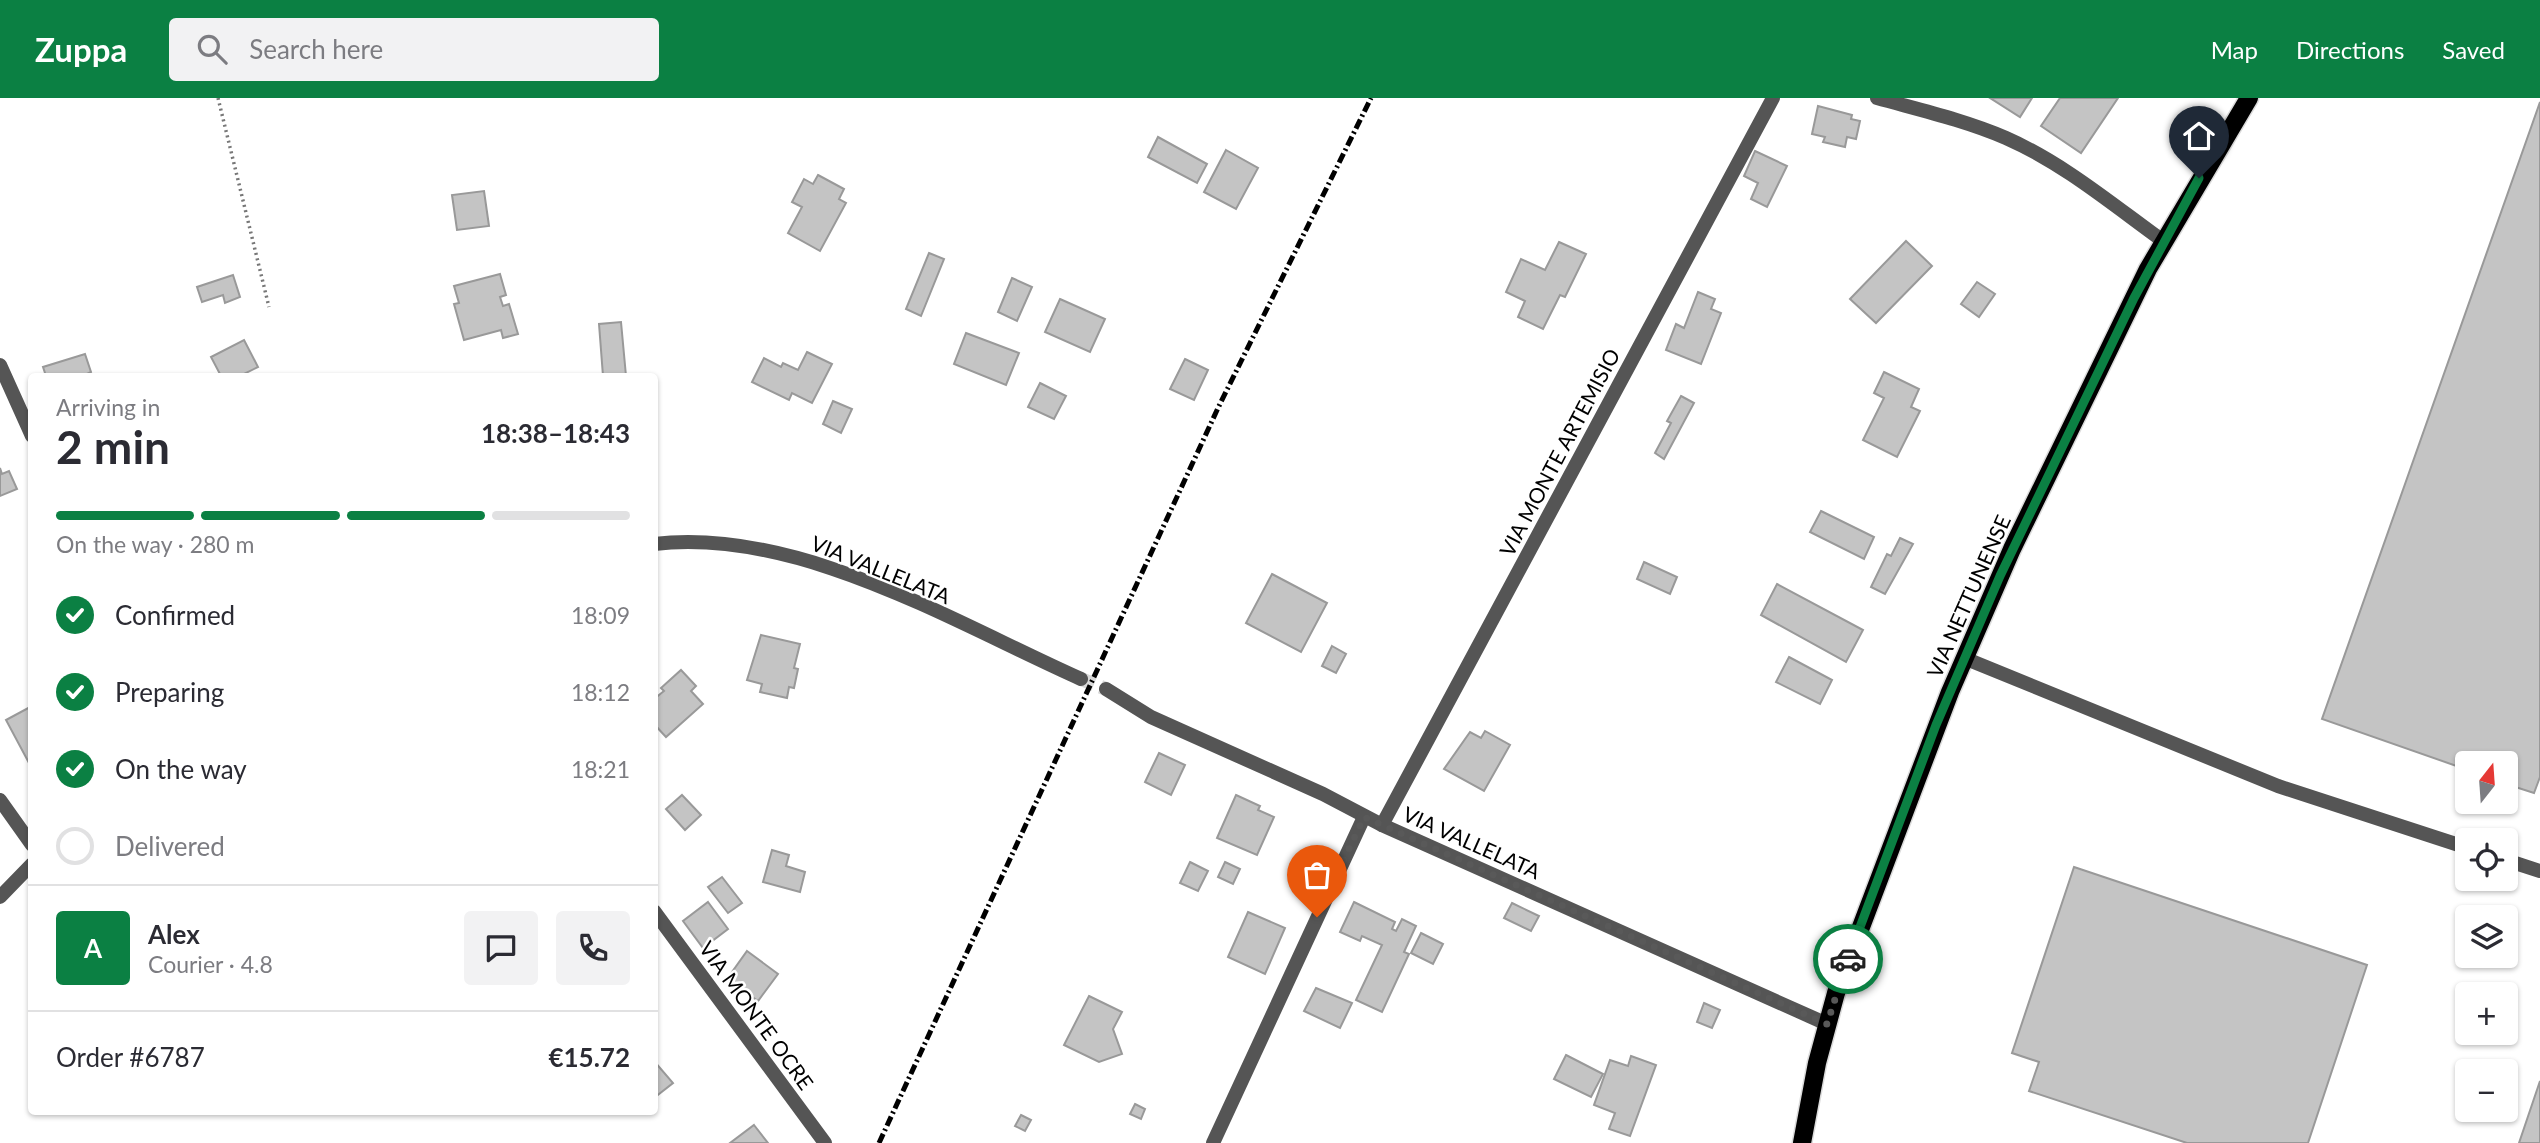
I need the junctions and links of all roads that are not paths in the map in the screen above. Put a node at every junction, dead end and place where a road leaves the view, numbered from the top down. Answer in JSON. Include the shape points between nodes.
{"nodes":[{"id":1,"x":1773,"y":98,"type":"edge"},
{"id":2,"x":1877,"y":98,"type":"edge"},
{"id":3,"x":2249,"y":98,"type":"edge"},
{"id":4,"x":2164,"y":241,"type":"junction"},
{"id":5,"x":0,"y":365,"type":"edge"},
{"id":6,"x":28,"y":427,"type":"edge"},
{"id":7,"x":658,"y":544,"type":"edge"},
{"id":8,"x":1964,"y":658,"type":"junction"},
{"id":9,"x":1081,"y":678,"type":"tunnel mouth"},
{"id":10,"x":1106,"y":689,"type":"tunnel mouth"},
{"id":11,"x":0,"y":800,"type":"edge"},
{"id":12,"x":1364,"y":817,"type":"junction"},
{"id":13,"x":1382,"y":825,"type":"junction"},
{"id":14,"x":28,"y":839,"type":"edge"},
{"id":15,"x":2455,"y":844,"type":"edge"},
{"id":16,"x":2518,"y":864,"type":"edge"},
{"id":17,"x":28,"y":868,"type":"edge"},
{"id":18,"x":2540,"y":871,"type":"edge"},
{"id":19,"x":0,"y":897,"type":"edge"},
{"id":20,"x":658,"y":916,"type":"edge"},
{"id":21,"x":1827,"y":1024,"type":"junction"},
{"id":22,"x":825,"y":1143,"type":"edge"},
{"id":23,"x":1213,"y":1143,"type":"edge"},
{"id":24,"x":1802,"y":1143,"type":"edge"}],
"edges":[{"from":1,"to":13,"type":"street","name":"VIA MONTE ARTEMISIO"},
{"from":2,"to":4,"type":"street","via":[[2019,144]]},
{"from":3,"to":4,"type":"main road","name":"VIA NETTUNENSE"},
{"from":4,"to":8,"type":"main road","name":"VIA NETTUNENSE","via":[[2012,549]]},
{"from":5,"to":6,"type":"street"},
{"from":7,"to":9,"type":"street","name":"VIA VALLELATA","via":[[728,544],[801,559],[855,577]]},
{"from":8,"to":15,"type":"street","via":[[2258,778]]},
{"from":8,"to":21,"type":"main road","name":"VIA NETTUNENSE","via":[[1925,752]]},
{"from":10,"to":12,"type":"street","name":"VIA VALLELATA","via":[[1151,717]]},
{"from":11,"to":14,"type":"street"},
{"from":12,"to":13,"type":"street","name":"VIA VALLELATA"},
{"from":12,"to":23,"type":"street"},
{"from":13,"to":21,"type":"street","name":"VIA VALLELATA"},
{"from":16,"to":18,"type":"street"},
{"from":17,"to":19,"type":"street"},
{"from":20,"to":22,"type":"street","name":"VIA MONTE OCRE"},
{"from":21,"to":24,"type":"main road","name":"VIA NETTUNENSE"}]}
